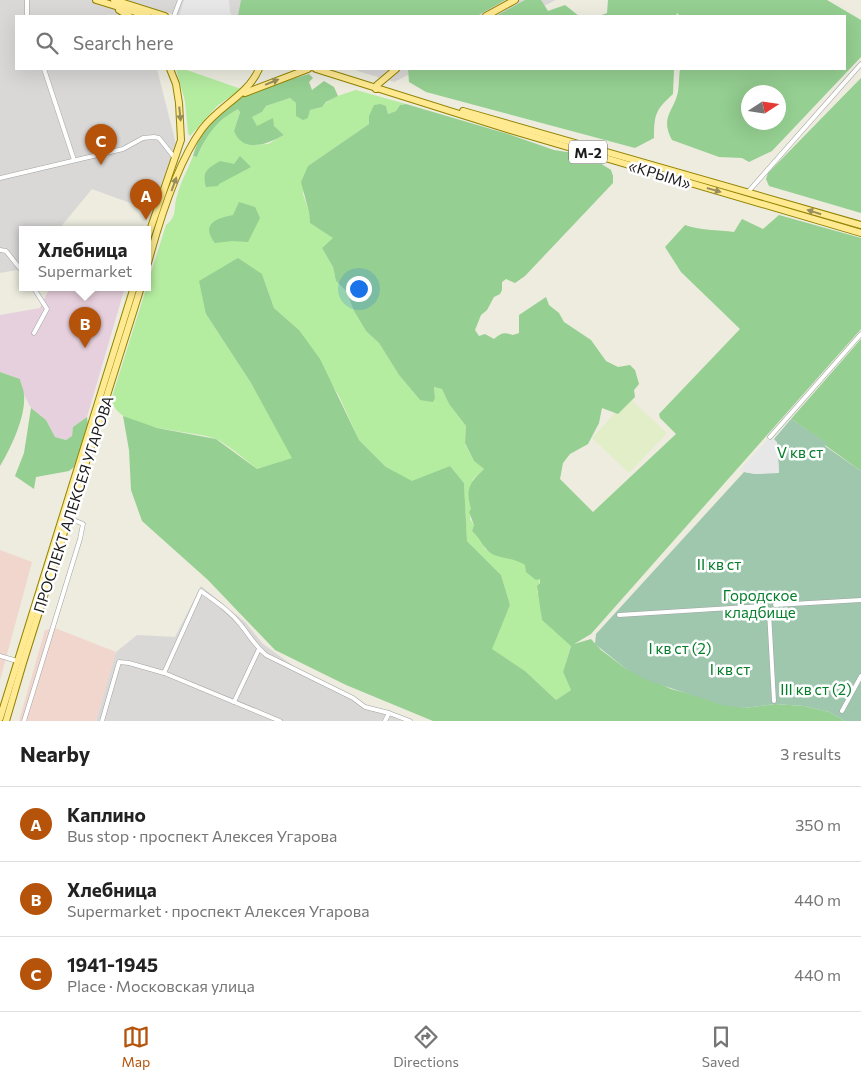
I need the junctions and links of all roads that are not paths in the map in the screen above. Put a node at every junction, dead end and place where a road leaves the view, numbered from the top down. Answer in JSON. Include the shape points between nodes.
{"nodes":[{"id":1,"x":27,"y":0,"type":"edge"},
{"id":2,"x":97,"y":0,"type":"edge"},
{"id":3,"x":114,"y":0,"type":"edge"},
{"id":4,"x":180,"y":0,"type":"edge"},
{"id":5,"x":515,"y":0,"type":"edge"},
{"id":6,"x":27,"y":15,"type":"edge"},
{"id":7,"x":128,"y":15,"type":"edge"},
{"id":8,"x":145,"y":15,"type":"edge"},
{"id":9,"x":161,"y":15,"type":"edge"},
{"id":10,"x":174,"y":15,"type":"edge"},
{"id":11,"x":488,"y":15,"type":"edge"},
{"id":12,"x":861,"y":64,"type":"edge"},
{"id":13,"x":44,"y":70,"type":"edge"},
{"id":14,"x":170,"y":70,"type":"edge"},
{"id":15,"x":259,"y":70,"type":"edge"},
{"id":16,"x":305,"y":70,"type":"edge"},
{"id":17,"x":319,"y":70,"type":"edge"},
{"id":18,"x":331,"y":70,"type":"edge"},
{"id":19,"x":395,"y":70,"type":"edge"},
{"id":20,"x":376,"y":87,"type":"junction"},
{"id":21,"x":237,"y":97,"type":"junction"},
{"id":22,"x":175,"y":159,"type":"junction"},
{"id":23,"x":74,"y":160,"type":"junction"},
{"id":24,"x":182,"y":162,"type":"junction"},
{"id":25,"x":0,"y":178,"type":"edge"},
{"id":26,"x":748,"y":192,"type":"junction"},
{"id":27,"x":744,"y":199,"type":"junction"},
{"id":28,"x":861,"y":226,"type":"edge"},
{"id":29,"x":151,"y":227,"type":"edge"},
{"id":30,"x":861,"y":233,"type":"edge"},
{"id":31,"x":0,"y":250,"type":"edge"},
{"id":32,"x":151,"y":254,"type":"edge"},
{"id":33,"x":19,"y":267,"type":"edge"},
{"id":34,"x":35,"y":291,"type":"edge"},
{"id":35,"x":133,"y":291,"type":"edge"},
{"id":36,"x":139,"y":291,"type":"edge"},
{"id":37,"x":131,"y":310,"type":"junction"},
{"id":38,"x":34,"y":333,"type":"dead end"},
{"id":39,"x":861,"y":334,"type":"edge"},
{"id":40,"x":770,"y":437,"type":"dead end"},
{"id":41,"x":69,"y":518,"type":"junction"},
{"id":42,"x":861,"y":600,"type":"edge"},
{"id":43,"x":775,"y":605,"type":"dead end"},
{"id":44,"x":763,"y":606,"type":"dead end"},
{"id":45,"x":770,"y":612,"type":"dead end"},
{"id":46,"x":619,"y":615,"type":"dead end"},
{"id":47,"x":258,"y":649,"type":"junction"},
{"id":48,"x":0,"y":656,"type":"edge"},
{"id":49,"x":20,"y":662,"type":"junction"},
{"id":50,"x":164,"y":673,"type":"junction"},
{"id":51,"x":861,"y":676,"type":"edge"},
{"id":52,"x":774,"y":701,"type":"dead end"},
{"id":53,"x":234,"y":702,"type":"junction"},
{"id":54,"x":842,"y":711,"type":"dead end"},
{"id":55,"x":389,"y":713,"type":"junction"},
{"id":56,"x":0,"y":718,"type":"edge"},
{"id":57,"x":6,"y":721,"type":"edge"},
{"id":58,"x":24,"y":721,"type":"edge"},
{"id":59,"x":102,"y":721,"type":"edge"},
{"id":60,"x":280,"y":721,"type":"edge"},
{"id":61,"x":385,"y":721,"type":"edge"},
{"id":62,"x":410,"y":721,"type":"edge"}],
"edges":[{"from":1,"to":6,"type":"street"},
{"from":2,"to":7,"type":"main road"},
{"from":2,"to":8,"type":"main road"},
{"from":3,"to":9,"type":"main road"},
{"from":4,"to":10,"type":"street"},
{"from":5,"to":11,"type":"main road"},
{"from":12,"to":26,"type":"street"},
{"from":13,"to":23,"type":"street"},
{"from":14,"to":22,"type":"main road","one_way":true,"via":[[176,84],[181,120],[181,140]]},
{"from":15,"to":21,"type":"main road","via":[[253,82]]},
{"from":21,"to":16,"type":"main road","one_way":true},
{"from":17,"to":20,"type":"main road","name":"«КРЫМ»","number":"М-2"},
{"from":18,"to":20,"type":"main road","name":"«КРЫМ»","number":"М-2"},
{"from":19,"to":20,"type":"main road"},
{"from":20,"to":26,"type":"main road","name":"«КРЫМ»","number":"М-2"},
{"from":20,"to":27,"type":"main road","name":"«КРЫМ»","number":"М-2","one_way":true},
{"from":21,"to":24,"type":"main road","via":[[203,128]]},
{"from":22,"to":23,"type":"street","via":[[154,136],[123,149]]},
{"from":22,"to":24,"type":"main road"},
{"from":22,"to":29,"type":"main road"},
{"from":23,"to":25,"type":"street"},
{"from":32,"to":24,"type":"main road","one_way":true},
{"from":26,"to":27,"type":"main road"},
{"from":28,"to":26,"type":"main road","name":"«КРЫМ»","number":"М-2","one_way":true},
{"from":27,"to":30,"type":"main road","name":"«КРЫМ»","number":"М-2"},
{"from":31,"to":33,"type":"street","via":[[6,251]]},
{"from":34,"to":38,"type":"street","via":[[47,309]]},
{"from":35,"to":37,"type":"main road","name":"ПРОСПЕКТ АЛЕКСЕЯ УГАРОВА"},
{"from":36,"to":37,"type":"main road","name":"ПРОСПЕКТ АЛЕКСЕЯ УГАРОВА"},
{"from":37,"to":41,"type":"main road","name":"ПРОСПЕКТ АЛЕКСЕЯ УГАРОВА"},
{"from":37,"to":49,"type":"main road","name":"ПРОСПЕКТ АЛЕКСЕЯ УГАРОВА"},
{"from":39,"to":40,"type":"street"},
{"from":41,"to":49,"type":"main road","name":"ПРОСПЕКТ АЛЕКСЕЯ УГАРОВА"},
{"from":41,"to":58,"type":"street","via":[[82,524],[80,539]]},
{"from":42,"to":43,"type":"street"},
{"from":44,"to":46,"type":"street"},
{"from":45,"to":52,"type":"street"},
{"from":47,"to":50,"type":"street","via":[[240,623],[202,591]]},
{"from":47,"to":53,"type":"street"},
{"from":47,"to":55,"type":"street","via":[[365,707]]},
{"from":48,"to":49,"type":"street"},
{"from":49,"to":56,"type":"main road","name":"ПРОСПЕКТ АЛЕКСЕЯ УГАРОВА"},
{"from":49,"to":57,"type":"main road","name":"ПРОСПЕКТ АЛЕКСЕЯ УГАРОВА"},
{"from":50,"to":53,"type":"street"},
{"from":50,"to":59,"type":"street","via":[[119,662]]},
{"from":51,"to":54,"type":"street"},
{"from":53,"to":60,"type":"street"},
{"from":55,"to":61,"type":"street"},
{"from":55,"to":62,"type":"street"}]}
